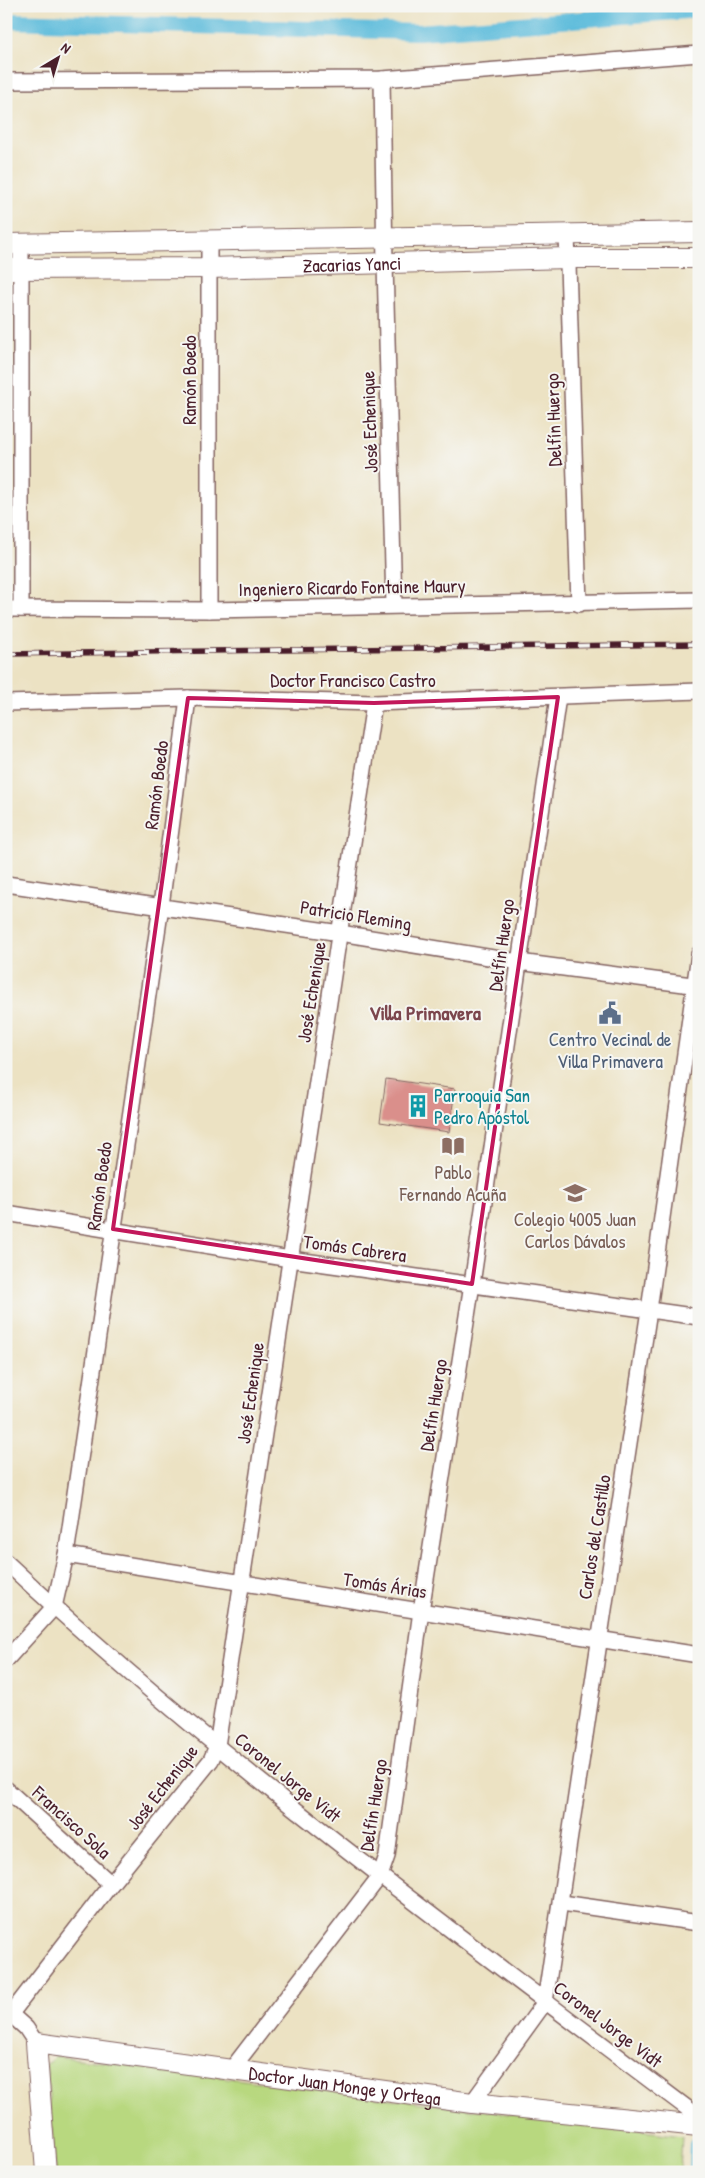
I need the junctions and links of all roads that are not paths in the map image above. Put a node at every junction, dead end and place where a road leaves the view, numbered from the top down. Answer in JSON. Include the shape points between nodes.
{"nodes":[{"id":1,"x":699,"y":54,"type":"edge"},
{"id":2,"x":382,"y":78,"type":"junction"},
{"id":3,"x":6,"y":82,"type":"edge"},
{"id":4,"x":699,"y":232,"type":"edge"},
{"id":5,"x":567,"y":234,"type":"junction"},
{"id":6,"x":385,"y":238,"type":"junction"},
{"id":7,"x":209,"y":241,"type":"junction"},
{"id":8,"x":13,"y":244,"type":"edge"},
{"id":9,"x":568,"y":258,"type":"junction"},
{"id":10,"x":699,"y":258,"type":"edge"},
{"id":11,"x":385,"y":264,"type":"junction"},
{"id":12,"x":13,"y":268,"type":"edge"},
{"id":13,"x":209,"y":268,"type":"junction"},
{"id":14,"x":699,"y":600,"type":"edge"},
{"id":15,"x":579,"y":604,"type":"junction"},
{"id":16,"x":394,"y":605,"type":"junction"},
{"id":17,"x":14,"y":609,"type":"edge"},
{"id":18,"x":209,"y":610,"type":"junction"},
{"id":19,"x":699,"y":692,"type":"edge"},
{"id":20,"x":558,"y":697,"type":"junction"},
{"id":21,"x":188,"y":698,"type":"junction"},
{"id":22,"x":6,"y":703,"type":"edge"},
{"id":23,"x":374,"y":703,"type":"junction"},
{"id":24,"x":6,"y":884,"type":"edge"},
{"id":25,"x":161,"y":906,"type":"junction"},
{"id":26,"x":340,"y":933,"type":"junction"},
{"id":27,"x":699,"y":954,"type":"edge"},
{"id":28,"x":519,"y":962,"type":"junction"},
{"id":29,"x":696,"y":985,"type":"edge"},
{"id":30,"x":6,"y":1213,"type":"edge"},
{"id":31,"x":113,"y":1229,"type":"junction"},
{"id":32,"x":290,"y":1258,"type":"junction"},
{"id":33,"x":472,"y":1284,"type":"junction"},
{"id":34,"x":648,"y":1310,"type":"junction"},
{"id":35,"x":699,"y":1317,"type":"edge"},
{"id":36,"x":66,"y":1555,"type":"junction"},
{"id":37,"x":6,"y":1562,"type":"edge"},
{"id":38,"x":242,"y":1583,"type":"junction"},
{"id":39,"x":54,"y":1607,"type":"junction"},
{"id":40,"x":421,"y":1610,"type":"junction"},
{"id":41,"x":598,"y":1640,"type":"junction"},
{"id":42,"x":699,"y":1655,"type":"edge"},
{"id":43,"x":6,"y":1660,"type":"edge"},
{"id":44,"x":218,"y":1746,"type":"junction"},
{"id":45,"x":6,"y":1789,"type":"edge"},
{"id":46,"x":380,"y":1876,"type":"junction"},
{"id":47,"x":111,"y":1884,"type":"junction"},
{"id":48,"x":562,"y":1903,"type":"junction"},
{"id":49,"x":699,"y":1923,"type":"edge"},
{"id":50,"x":546,"y":2002,"type":"junction"},
{"id":51,"x":8,"y":2015,"type":"edge"},
{"id":52,"x":36,"y":2043,"type":"junction"},
{"id":53,"x":231,"y":2070,"type":"junction"},
{"id":54,"x":472,"y":2103,"type":"junction"},
{"id":55,"x":699,"y":2117,"type":"edge"},
{"id":56,"x":699,"y":2126,"type":"edge"},
{"id":57,"x":46,"y":2172,"type":"edge"}],
"edges":[{"from":1,"to":2,"type":"street"},
{"from":2,"to":3,"type":"street"},
{"from":2,"to":6,"type":"street","name":"José Echenique"},
{"from":4,"to":5,"type":"street","name":"Zacarias Yanci"},
{"from":5,"to":6,"type":"street","name":"Zacarias Yanci"},
{"from":5,"to":9,"type":"street","name":"Delfín Huergo"},
{"from":6,"to":7,"type":"street","name":"Zacarias Yanci"},
{"from":6,"to":11,"type":"street","name":"José Echenique"},
{"from":7,"to":8,"type":"street","name":"Zacarias Yanci"},
{"from":7,"to":13,"type":"street","name":"Ramón Boedo"},
{"from":8,"to":12,"type":"street"},
{"from":9,"to":10,"type":"street","name":"Zacarias Yanci"},
{"from":9,"to":11,"type":"street","name":"Zacarias Yanci"},
{"from":9,"to":15,"type":"street","name":"Delfín Huergo"},
{"from":11,"to":13,"type":"street","name":"Zacarias Yanci"},
{"from":11,"to":16,"type":"street","name":"José Echenique"},
{"from":12,"to":13,"type":"street","name":"Zacarias Yanci"},
{"from":12,"to":17,"type":"street"},
{"from":13,"to":18,"type":"street","name":"Ramón Boedo"},
{"from":14,"to":15,"type":"street","name":"Ingeniero Ricardo Fontaine Maury"},
{"from":15,"to":16,"type":"street","name":"Ingeniero Ricardo Fontaine Maury"},
{"from":16,"to":18,"type":"street","name":"Ingeniero Ricardo Fontaine Maury"},
{"from":17,"to":18,"type":"street","name":"Ingeniero Ricardo Fontaine Maury"},
{"from":19,"to":20,"type":"street","name":"Doctor Francisco Castro"},
{"from":20,"to":23,"type":"street","name":"Doctor Francisco Castro"},
{"from":20,"to":28,"type":"street","name":"Delfín Huergo"},
{"from":21,"to":22,"type":"street","name":"Doctor Francisco Castro"},
{"from":21,"to":23,"type":"street","name":"Doctor Francisco Castro"},
{"from":21,"to":25,"type":"street","name":"Ramón Boedo"},
{"from":23,"to":26,"type":"street","name":"José Echenique"},
{"from":24,"to":25,"type":"street","name":"Patricio Fleming"},
{"from":25,"to":26,"type":"street","name":"Patricio Fleming"},
{"from":25,"to":31,"type":"street","name":"Ramón Boedo"},
{"from":26,"to":28,"type":"street","name":"Patricio Fleming"},
{"from":26,"to":32,"type":"street","name":"José Echenique"},
{"from":27,"to":29,"type":"street","name":"Carlos del Castillo"},
{"from":28,"to":29,"type":"street","name":"Patricio Fleming"},
{"from":28,"to":33,"type":"street","name":"Delfín Huergo"},
{"from":29,"to":34,"type":"street","name":"Carlos del Castillo"},
{"from":30,"to":31,"type":"street","name":"Tomás Cabrera"},
{"from":31,"to":32,"type":"street","name":"Tomás Cabrera"},
{"from":31,"to":36,"type":"street","name":"Ramón Boedo"},
{"from":32,"to":33,"type":"street","name":"Tomás Cabrera"},
{"from":32,"to":38,"type":"street","name":"José Echenique"},
{"from":33,"to":34,"type":"street","name":"Tomás Cabrera"},
{"from":33,"to":40,"type":"street","name":"Delfín Huergo"},
{"from":34,"to":35,"type":"street","name":"Tomás Cabrera"},
{"from":34,"to":41,"type":"street","name":"Carlos del Castillo"},
{"from":36,"to":38,"type":"street","name":"Tomás Árias"},
{"from":36,"to":39,"type":"street","name":"Ramón Boedo"},
{"from":37,"to":39,"type":"street","name":"Coronel Jorge Vidt"},
{"from":38,"to":40,"type":"street","name":"Tomás Árias"},
{"from":38,"to":44,"type":"street","name":"José Echenique"},
{"from":39,"to":43,"type":"street","name":"Ramón Boedo"},
{"from":39,"to":44,"type":"street","name":"Coronel Jorge Vidt"},
{"from":40,"to":41,"type":"street","name":"Tomás Árias"},
{"from":40,"to":46,"type":"street","name":"Delfín Huergo","via":[[387,1856]]},
{"from":41,"to":42,"type":"street","name":"Tomás Árias"},
{"from":41,"to":48,"type":"street","name":"Carlos del Castillo"},
{"from":44,"to":46,"type":"street","name":"Coronel Jorge Vidt"},
{"from":44,"to":47,"type":"street","name":"José Echenique","via":[[211,1760]]},
{"from":45,"to":47,"type":"street","name":"Francisco Sola"},
{"from":46,"to":50,"type":"street","name":"Coronel Jorge Vidt"},
{"from":46,"to":53,"type":"street","name":"Delfín Huergo"},
{"from":47,"to":51,"type":"street","name":"José Echenique"},
{"from":48,"to":49,"type":"street"},
{"from":48,"to":50,"type":"street","name":"Carlos del Castillo"},
{"from":50,"to":54,"type":"street","name":"Carlos del Castillo"},
{"from":50,"to":55,"type":"street","name":"Coronel Jorge Vidt"},
{"from":51,"to":52,"type":"street","via":[[26,2028]]},
{"from":52,"to":53,"type":"street","name":"Doctor Juan Monge y Ortega"},
{"from":52,"to":57,"type":"street"},
{"from":53,"to":54,"type":"street","name":"Doctor Juan Monge y Ortega"},
{"from":54,"to":56,"type":"street","name":"Doctor Juan Monge y Ortega"}]}
